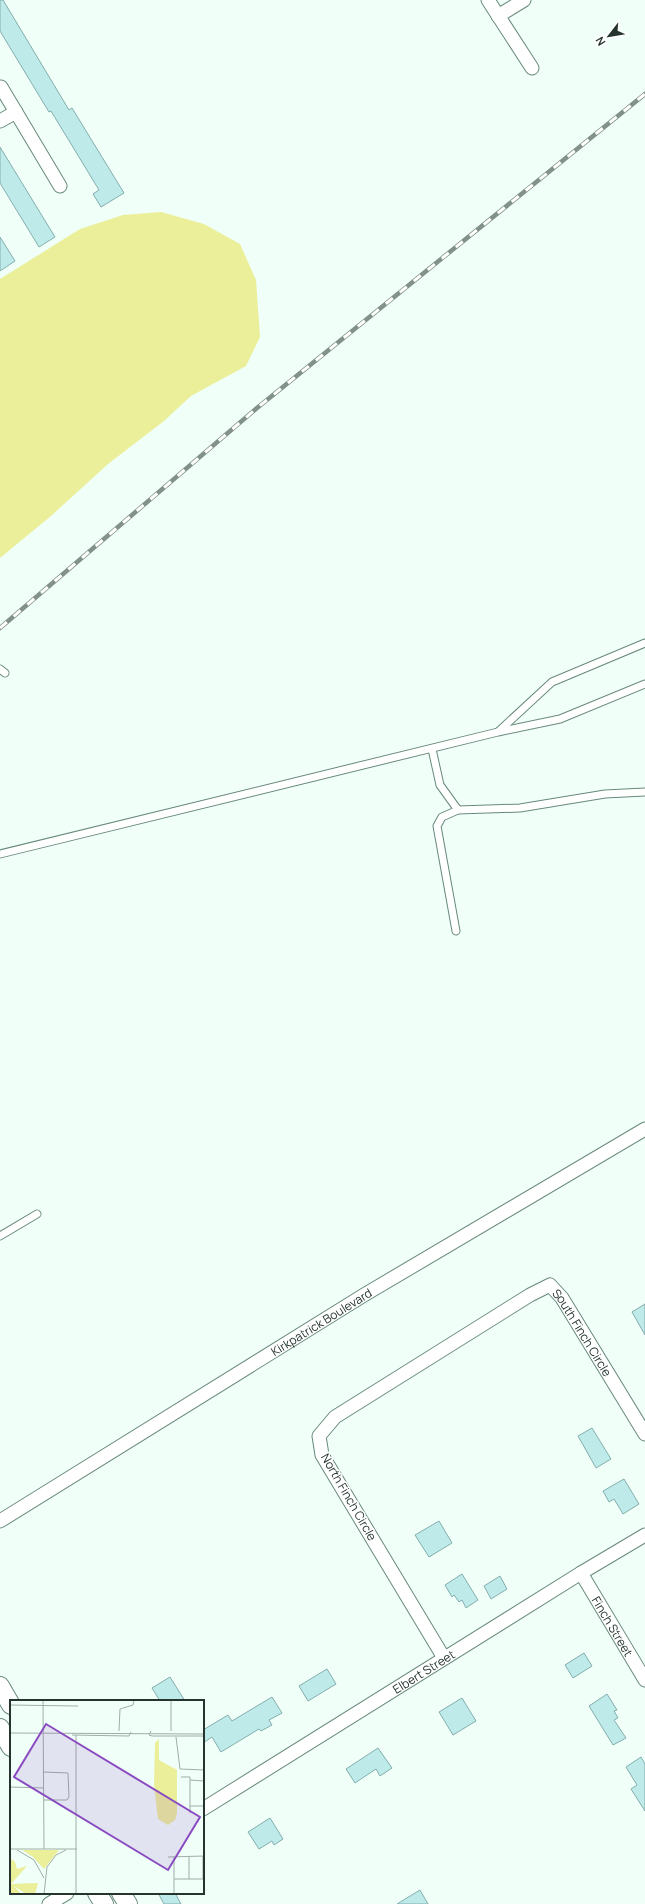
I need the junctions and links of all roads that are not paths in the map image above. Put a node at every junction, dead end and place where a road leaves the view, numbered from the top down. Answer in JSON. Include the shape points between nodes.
{"nodes":[{"id":1,"x":488,"y":0,"type":"edge"},
{"id":2,"x":524,"y":0,"type":"edge"},
{"id":3,"x":498,"y":16,"type":"junction"},
{"id":4,"x":532,"y":68,"type":"dead end"},
{"id":5,"x":1,"y":87,"type":"edge"},
{"id":6,"x":16,"y":112,"type":"junction"},
{"id":7,"x":0,"y":121,"type":"edge"},
{"id":8,"x":60,"y":186,"type":"dead end"},
{"id":9,"x":645,"y":643,"type":"edge"},
{"id":10,"x":645,"y":684,"type":"edge"},
{"id":11,"x":498,"y":732,"type":"junction"},
{"id":12,"x":432,"y":749,"type":"junction"},
{"id":13,"x":645,"y":792,"type":"edge"},
{"id":14,"x":458,"y":810,"type":"junction"},
{"id":15,"x":0,"y":854,"type":"edge"},
{"id":16,"x":456,"y":930,"type":"dead end"},
{"id":17,"x":645,"y":1129,"type":"edge"},
{"id":18,"x":37,"y":1214,"type":"dead end"},
{"id":19,"x":0,"y":1236,"type":"edge"},
{"id":20,"x":415,"y":1368,"type":"joint"},
{"id":21,"x":645,"y":1434,"type":"edge"},
{"id":22,"x":0,"y":1521,"type":"edge"},
{"id":23,"x":645,"y":1536,"type":"edge"},
{"id":24,"x":581,"y":1573,"type":"junction"},
{"id":25,"x":444,"y":1658,"type":"junction"},
{"id":26,"x":645,"y":1680,"type":"edge"},
{"id":27,"x":0,"y":1686,"type":"edge"},
{"id":28,"x":10,"y":1703,"type":"edge"},
{"id":29,"x":0,"y":1728,"type":"edge"},
{"id":30,"x":10,"y":1745,"type":"edge"},
{"id":31,"x":204,"y":1808,"type":"edge"},
{"id":32,"x":65,"y":1894,"type":"edge"},
{"id":33,"x":98,"y":1894,"type":"edge"},
{"id":34,"x":122,"y":1894,"type":"edge"},
{"id":35,"x":49,"y":1904,"type":"edge"},
{"id":36,"x":104,"y":1904,"type":"edge"},
{"id":37,"x":128,"y":1904,"type":"edge"}],
"edges":[{"from":1,"to":3,"type":"street"},
{"from":2,"to":3,"type":"street"},
{"from":3,"to":4,"type":"street"},
{"from":5,"to":6,"type":"street"},
{"from":6,"to":7,"type":"street"},
{"from":6,"to":8,"type":"street"},
{"from":9,"to":11,"type":"lane","via":[[552,682]]},
{"from":10,"to":11,"type":"lane","via":[[560,719]]},
{"from":11,"to":12,"type":"lane"},
{"from":12,"to":14,"type":"lane","via":[[440,784]]},
{"from":12,"to":15,"type":"lane"},
{"from":13,"to":14,"type":"lane","via":[[605,794],[520,808]]},
{"from":14,"to":16,"type":"lane","via":[[442,816],[437,826]]},
{"from":17,"to":22,"type":"street","name":"Kirkpatrick Boulevard","via":[[364,1295]]},
{"from":18,"to":19,"type":"lane"},
{"from":20,"to":21,"type":"street","name":"South Finch Circle","via":[[550,1285],[562,1298]]},
{"from":20,"to":25,"type":"street","name":"North Finch Circle","via":[[335,1417],[319,1436],[322,1455]]},
{"from":23,"to":24,"type":"street","name":"Elbert Street"},
{"from":24,"to":25,"type":"street","name":"Elbert Street"},
{"from":24,"to":26,"type":"street","name":"Finch Street"},
{"from":25,"to":31,"type":"street","name":"Elbert Street"},
{"from":27,"to":28,"type":"main road"},
{"from":29,"to":30,"type":"main road"},
{"from":32,"to":35,"type":"street"},
{"from":33,"to":36,"type":"main road"},
{"from":34,"to":37,"type":"main road"}]}
